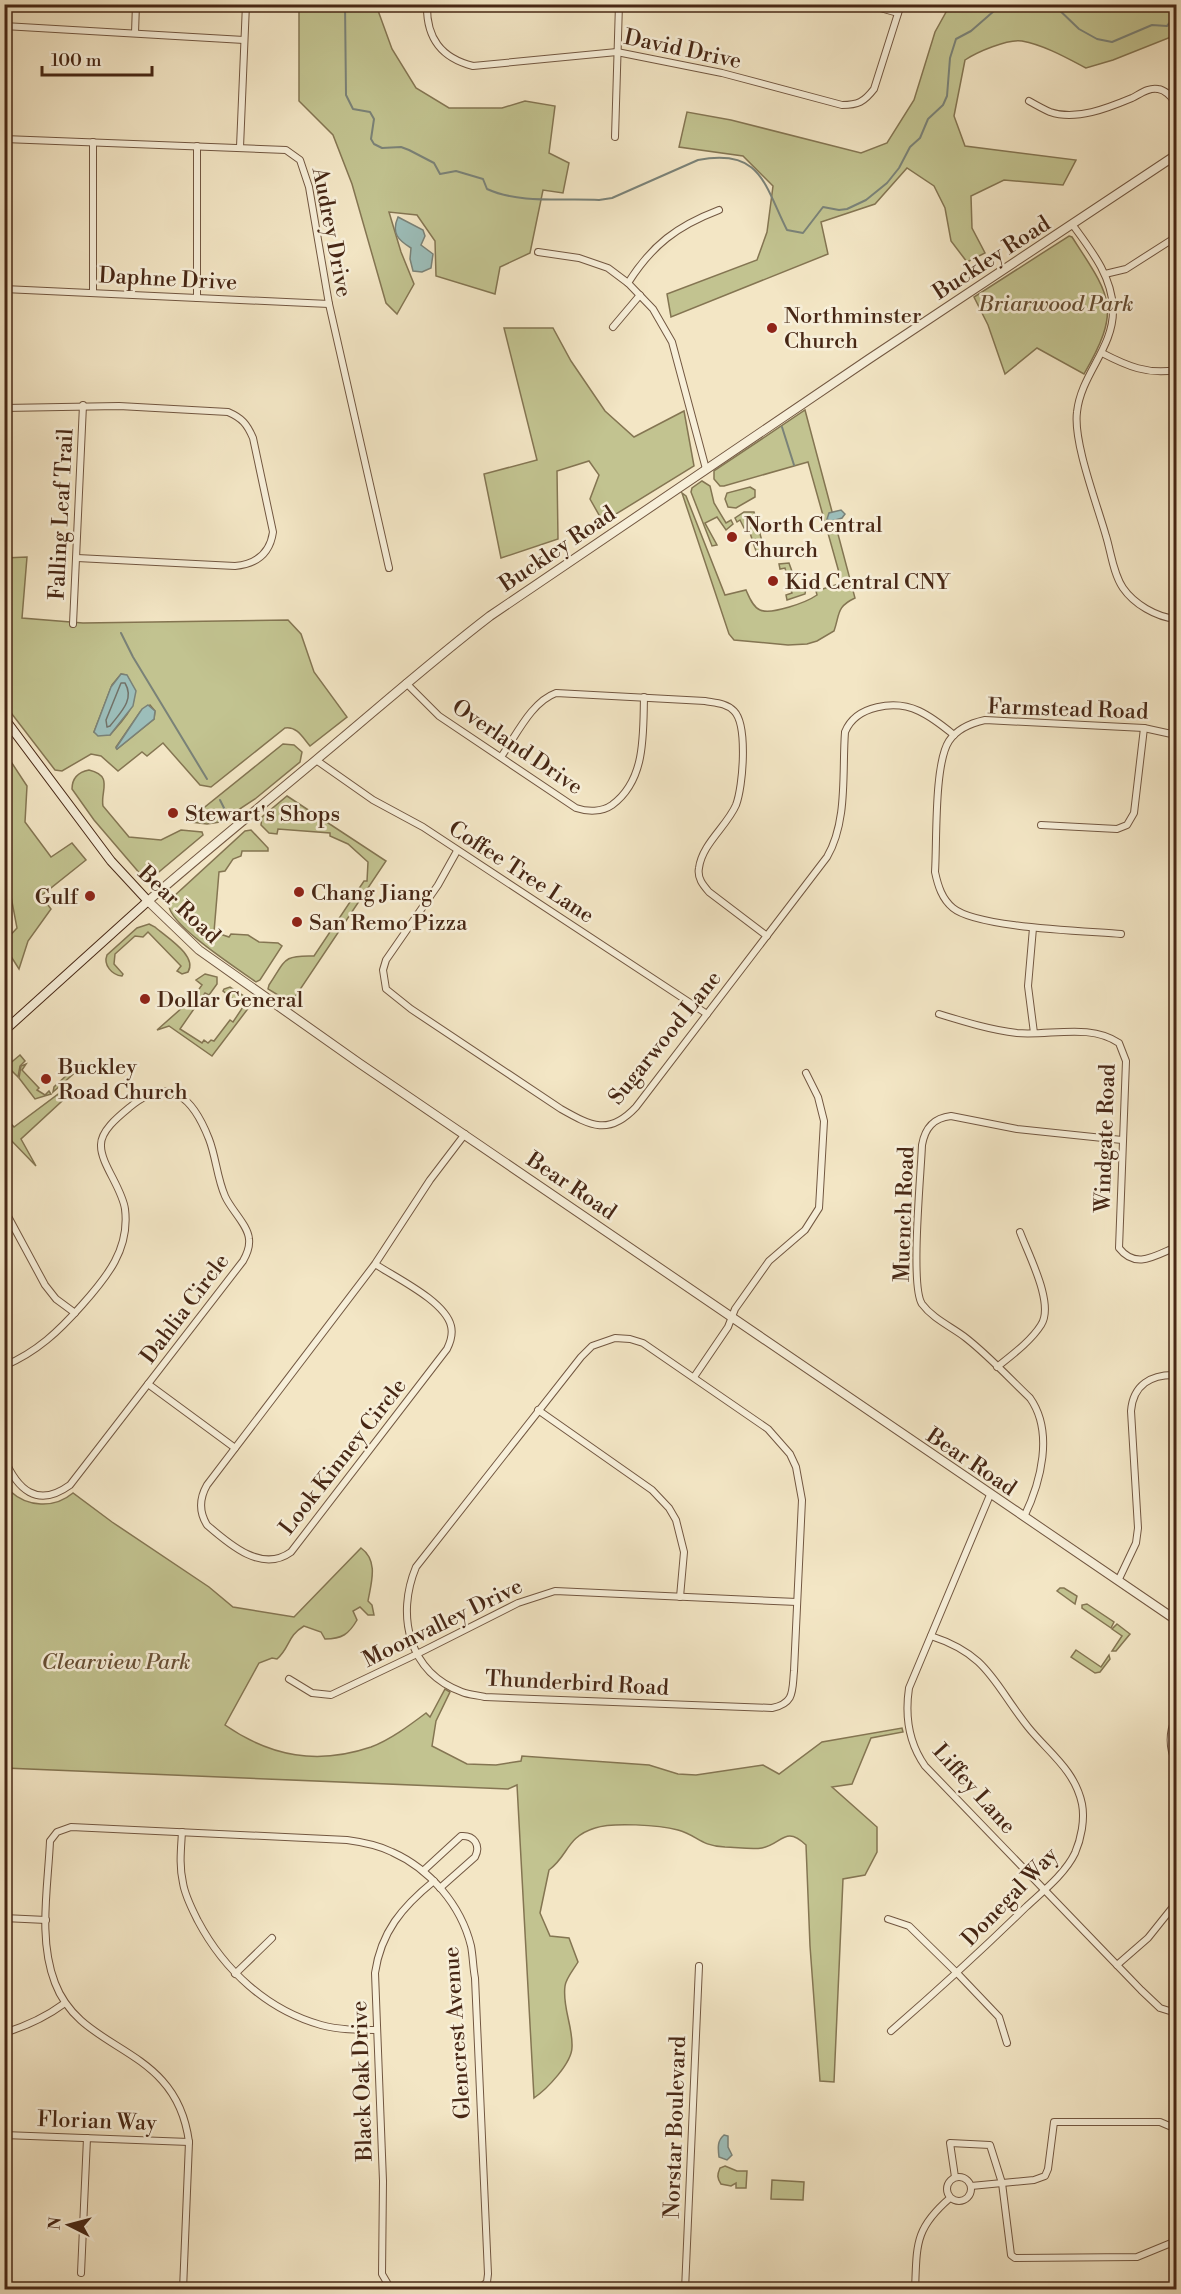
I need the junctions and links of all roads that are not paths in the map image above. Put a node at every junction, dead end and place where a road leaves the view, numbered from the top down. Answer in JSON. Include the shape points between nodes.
{"nodes":[{"id":1,"x":136,"y":4,"type":"edge"},
{"id":2,"x":246,"y":4,"type":"edge"},
{"id":3,"x":427,"y":4,"type":"edge"},
{"id":4,"x":619,"y":4,"type":"edge"},
{"id":5,"x":866,"y":4,"type":"edge"},
{"id":6,"x":901,"y":4,"type":"edge"},
{"id":7,"x":898,"y":13,"type":"junction"},
{"id":8,"x":4,"y":26,"type":"edge"},
{"id":9,"x":135,"y":33,"type":"junction"},
{"id":10,"x":244,"y":40,"type":"junction"},
{"id":11,"x":617,"y":52,"type":"junction"},
{"id":12,"x":1029,"y":101,"type":"dead end"},
{"id":13,"x":1176,"y":103,"type":"edge"},
{"id":14,"x":615,"y":137,"type":"dead end"},
{"id":15,"x":4,"y":139,"type":"edge"},
{"id":16,"x":93,"y":142,"type":"junction"},
{"id":17,"x":197,"y":146,"type":"junction"},
{"id":18,"x":240,"y":147,"type":"junction"},
{"id":19,"x":1176,"y":155,"type":"edge"},
{"id":20,"x":719,"y":210,"type":"dead end"},
{"id":21,"x":1072,"y":224,"type":"junction"},
{"id":22,"x":1176,"y":237,"type":"edge"},
{"id":23,"x":538,"y":252,"type":"dead end"},
{"id":24,"x":1105,"y":274,"type":"junction"},
{"id":25,"x":628,"y":283,"type":"junction"},
{"id":26,"x":4,"y":289,"type":"edge"},
{"id":27,"x":93,"y":293,"type":"junction"},
{"id":28,"x":640,"y":295,"type":"junction"},
{"id":29,"x":197,"y":298,"type":"junction"},
{"id":30,"x":329,"y":304,"type":"junction"},
{"id":31,"x":613,"y":327,"type":"dead end"},
{"id":32,"x":1102,"y":353,"type":"junction"},
{"id":33,"x":1176,"y":370,"type":"edge"},
{"id":34,"x":83,"y":405,"type":"junction"},
{"id":35,"x":4,"y":408,"type":"edge"},
{"id":36,"x":706,"y":469,"type":"junction"},
{"id":37,"x":76,"y":558,"type":"junction"},
{"id":38,"x":389,"y":568,"type":"dead end"},
{"id":39,"x":1176,"y":619,"type":"edge"},
{"id":40,"x":73,"y":624,"type":"dead end"},
{"id":41,"x":406,"y":682,"type":"junction"},
{"id":42,"x":645,"y":697,"type":"junction"},
{"id":43,"x":4,"y":718,"type":"edge"},
{"id":44,"x":1144,"y":728,"type":"junction"},
{"id":45,"x":954,"y":735,"type":"junction"},
{"id":46,"x":1176,"y":735,"type":"edge"},
{"id":47,"x":501,"y":757,"type":"junction"},
{"id":48,"x":316,"y":760,"type":"junction"},
{"id":49,"x":1041,"y":825,"type":"dead end"},
{"id":50,"x":457,"y":851,"type":"junction"},
{"id":51,"x":148,"y":901,"type":"junction"},
{"id":52,"x":1033,"y":928,"type":"junction"},
{"id":53,"x":1121,"y":934,"type":"dead end"},
{"id":54,"x":767,"y":936,"type":"junction"},
{"id":55,"x":706,"y":1014,"type":"junction"},
{"id":56,"x":939,"y":1014,"type":"dead end"},
{"id":57,"x":4,"y":1031,"type":"edge"},
{"id":58,"x":1034,"y":1033,"type":"junction"},
{"id":59,"x":806,"y":1073,"type":"dead end"},
{"id":60,"x":465,"y":1134,"type":"junction"},
{"id":61,"x":1122,"y":1140,"type":"junction"},
{"id":62,"x":4,"y":1209,"type":"edge"},
{"id":63,"x":1020,"y":1232,"type":"dead end"},
{"id":64,"x":1176,"y":1247,"type":"edge"},
{"id":65,"x":375,"y":1264,"type":"junction"},
{"id":66,"x":75,"y":1313,"type":"junction"},
{"id":67,"x":732,"y":1317,"type":"junction"},
{"id":68,"x":4,"y":1366,"type":"edge"},
{"id":69,"x":998,"y":1367,"type":"junction"},
{"id":70,"x":1176,"y":1375,"type":"edge"},
{"id":71,"x":694,"y":1377,"type":"junction"},
{"id":72,"x":148,"y":1384,"type":"junction"},
{"id":73,"x":538,"y":1410,"type":"junction"},
{"id":74,"x":235,"y":1448,"type":"junction"},
{"id":75,"x":4,"y":1458,"type":"edge"},
{"id":76,"x":990,"y":1495,"type":"junction"},
{"id":77,"x":1024,"y":1517,"type":"junction"},
{"id":78,"x":1118,"y":1581,"type":"junction"},
{"id":79,"x":680,"y":1597,"type":"junction"},
{"id":80,"x":797,"y":1602,"type":"junction"},
{"id":81,"x":1176,"y":1620,"type":"edge"},
{"id":82,"x":931,"y":1636,"type":"junction"},
{"id":83,"x":417,"y":1654,"type":"junction"},
{"id":84,"x":289,"y":1679,"type":"dead end"},
{"id":85,"x":1176,"y":1717,"type":"edge"},
{"id":86,"x":1176,"y":1763,"type":"edge"},
{"id":87,"x":182,"y":1832,"type":"junction"},
{"id":88,"x":423,"y":1871,"type":"junction"},
{"id":89,"x":434,"y":1881,"type":"junction"},
{"id":90,"x":440,"y":1888,"type":"junction"},
{"id":91,"x":1044,"y":1889,"type":"junction"},
{"id":92,"x":1176,"y":1903,"type":"edge"},
{"id":93,"x":4,"y":1918,"type":"edge"},
{"id":94,"x":888,"y":1918,"type":"dead end"},
{"id":95,"x":46,"y":1920,"type":"junction"},
{"id":96,"x":272,"y":1938,"type":"dead end"},
{"id":97,"x":699,"y":1965,"type":"dead end"},
{"id":98,"x":1117,"y":1965,"type":"junction"},
{"id":99,"x":235,"y":1974,"type":"junction"},
{"id":100,"x":958,"y":1974,"type":"junction"},
{"id":101,"x":65,"y":2002,"type":"junction"},
{"id":102,"x":1176,"y":2013,"type":"edge"},
{"id":103,"x":376,"y":2030,"type":"junction"},
{"id":104,"x":891,"y":2031,"type":"dead end"},
{"id":105,"x":4,"y":2033,"type":"edge"},
{"id":106,"x":1007,"y":2043,"type":"dead end"},
{"id":107,"x":4,"y":2134,"type":"edge"},
{"id":108,"x":1176,"y":2137,"type":"edge"},
{"id":109,"x":87,"y":2138,"type":"junction"},
{"id":110,"x":189,"y":2142,"type":"junction"},
{"id":111,"x":955,"y":2177,"type":"junction"},
{"id":112,"x":1002,"y":2183,"type":"junction"},
{"id":113,"x":971,"y":2186,"type":"junction"},
{"id":114,"x":950,"y":2198,"type":"junction"},
{"id":115,"x":1176,"y":2241,"type":"edge"},
{"id":116,"x":81,"y":2273,"type":"dead end"},
{"id":117,"x":183,"y":2289,"type":"edge"},
{"id":118,"x":400,"y":2289,"type":"edge"},
{"id":119,"x":478,"y":2289,"type":"edge"},
{"id":120,"x":686,"y":2289,"type":"edge"},
{"id":121,"x":915,"y":2289,"type":"edge"}],
"edges":[{"from":1,"to":9,"type":"street"},
{"from":2,"to":10,"type":"street"},
{"from":3,"to":11,"type":"street","name":"David Drive","via":[[435,41],[456,62],[490,66]]},
{"from":4,"to":11,"type":"street"},
{"from":5,"to":7,"type":"street"},
{"from":6,"to":7,"type":"street","name":"David Drive"},
{"from":7,"to":11,"type":"street","name":"David Drive","via":[[874,89],[858,105],[842,105],[722,73]]},
{"from":8,"to":9,"type":"street"},
{"from":9,"to":10,"type":"street"},
{"from":10,"to":18,"type":"street"},
{"from":11,"to":14,"type":"street"},
{"from":12,"to":13,"type":"street","via":[[1052,112],[1087,113],[1159,89]]},
{"from":15,"to":16,"type":"street","name":"Audrey Drive"},
{"from":16,"to":17,"type":"street","name":"Audrey Drive"},
{"from":16,"to":27,"type":"street"},
{"from":17,"to":18,"type":"street","name":"Audrey Drive"},
{"from":17,"to":29,"type":"street"},
{"from":18,"to":30,"type":"street","name":"Audrey Drive","via":[[286,150],[300,160],[309,187]]},
{"from":19,"to":21,"type":"street","name":"Buckley Road"},
{"from":20,"to":25,"type":"street","via":[[672,233],[639,265]]},
{"from":21,"to":24,"type":"street"},
{"from":21,"to":36,"type":"street","name":"Buckley Road"},
{"from":22,"to":24,"type":"street","via":[[1126,269]]},
{"from":23,"to":25,"type":"street","via":[[596,262]]},
{"from":24,"to":32,"type":"street","via":[[1113,312]]},
{"from":25,"to":28,"type":"street"},
{"from":26,"to":27,"type":"street","name":"Daphne Drive"},
{"from":27,"to":29,"type":"street","name":"Daphne Drive"},
{"from":28,"to":31,"type":"street"},
{"from":28,"to":36,"type":"street","via":[[672,342]]},
{"from":29,"to":30,"type":"street","name":"Daphne Drive"},
{"from":30,"to":38,"type":"street","name":"Audrey Drive"},
{"from":32,"to":33,"type":"street","via":[[1139,370]]},
{"from":32,"to":39,"type":"street","via":[[1082,389],[1076,413],[1086,465],[1122,587],[1147,609]]},
{"from":34,"to":35,"type":"street"},
{"from":34,"to":37,"type":"street","name":"Falling Leaf Trail"},
{"from":34,"to":37,"type":"street","via":[[228,412],[238,416],[253,438],[273,532],[267,552],[247,565]]},
{"from":36,"to":41,"type":"street","name":"Buckley Road","via":[[489,616]]},
{"from":37,"to":40,"type":"street","name":"Falling Leaf Trail"},
{"from":41,"to":47,"type":"street","name":"Overland Drive","via":[[439,716]]},
{"from":41,"to":48,"type":"street","name":"Buckley Road"},
{"from":42,"to":47,"type":"street","via":[[556,693],[537,705]]},
{"from":42,"to":47,"type":"street","name":"Overland Drive","via":[[637,773],[628,789],[608,808],[576,808]]},
{"from":42,"to":54,"type":"street","via":[[723,704],[739,716],[742,727],[737,804],[706,850],[699,874],[709,892]]},
{"from":43,"to":51,"type":"main road","name":"Bear Road","via":[[112,862]]},
{"from":44,"to":45,"type":"street","name":"Farmstead Road","via":[[985,720]]},
{"from":44,"to":46,"type":"street","name":"Farmstead Road"},
{"from":44,"to":49,"type":"street","via":[[1134,813],[1126,825],[1117,829]]},
{"from":45,"to":52,"type":"street","via":[[943,754],[940,772],[935,872],[938,886],[944,899],[964,915]]},
{"from":45,"to":54,"type":"street","name":"Sugarwood Lane","via":[[917,710],[886,706],[864,712],[848,725],[840,814],[833,846]]},
{"from":48,"to":50,"type":"street","name":"Coffee Tree Lane"},
{"from":48,"to":51,"type":"street","name":"Buckley Road"},
{"from":50,"to":55,"type":"street","name":"Coffee Tree Lane"},
{"from":50,"to":55,"type":"street","name":"Sugarwood Lane","via":[[386,960],[384,982],[391,995],[522,1085],[585,1122],[609,1125],[621,1121],[636,1107]]},
{"from":51,"to":57,"type":"main road","name":"Buckley Road"},
{"from":51,"to":60,"type":"street","name":"Bear Road","via":[[199,950]]},
{"from":52,"to":53,"type":"street"},
{"from":52,"to":58,"type":"street","via":[[1028,986]]},
{"from":54,"to":55,"type":"street","name":"Sugarwood Lane"},
{"from":56,"to":58,"type":"street","name":"Windgate Road","via":[[990,1029]]},
{"from":58,"to":61,"type":"street","name":"Windgate Road","via":[[1100,1033],[1119,1043],[1126,1061]]},
{"from":59,"to":67,"type":"street","via":[[824,1121],[819,1208],[805,1230],[769,1261]]},
{"from":60,"to":65,"type":"street","name":"Look Kinney Circle"},
{"from":60,"to":67,"type":"street","name":"Bear Road"},
{"from":61,"to":64,"type":"street","name":"Windgate Road","via":[[1119,1248],[1134,1260],[1149,1259]]},
{"from":61,"to":69,"type":"street","name":"Muench Road","via":[[1017,1129],[951,1116],[932,1123],[924,1133],[918,1294],[930,1314],[966,1338]]},
{"from":62,"to":66,"type":"street","via":[[45,1285]]},
{"from":63,"to":69,"type":"street","via":[[1045,1299],[1045,1315],[1041,1325]]},
{"from":65,"to":74,"type":"street","name":"Look Kinney Circle"},
{"from":65,"to":74,"type":"street","name":"Look Kinney Circle","via":[[441,1308],[452,1327],[452,1338],[400,1411],[282,1558],[273,1561],[253,1557],[215,1532],[203,1518],[201,1495]]},
{"from":66,"to":68,"type":"street","name":"Dahlia Circle","via":[[34,1352]]},
{"from":66,"to":72,"type":"street","name":"Dahlia Circle","via":[[105,1280],[124,1238],[125,1209],[120,1189],[100,1144],[105,1133],[150,1093],[160,1090],[178,1094],[200,1121],[224,1195],[250,1242],[243,1261]]},
{"from":67,"to":71,"type":"street"},
{"from":67,"to":76,"type":"street","name":"Bear Road"},
{"from":69,"to":77,"type":"street","name":"Muench Road","via":[[1030,1398],[1042,1419],[1038,1481]]},
{"from":70,"to":78,"type":"street","via":[[1153,1377],[1135,1394],[1131,1411],[1138,1528],[1136,1543]]},
{"from":71,"to":73,"type":"street","name":"Thunderbird Road","via":[[644,1343],[608,1339],[592,1346],[581,1357]]},
{"from":71,"to":80,"type":"street","name":"Thunderbird Road","via":[[768,1429],[783,1444],[796,1467],[802,1500]]},
{"from":72,"to":74,"type":"street"},
{"from":72,"to":75,"type":"street","name":"Dahlia Circle","via":[[70,1485],[56,1494],[37,1494],[21,1488]]},
{"from":73,"to":79,"type":"street","via":[[652,1490],[669,1508],[683,1545]]},
{"from":73,"to":83,"type":"street","name":"Thunderbird Road","via":[[416,1566],[405,1615]]},
{"from":76,"to":77,"type":"street","name":"Bear Road"},
{"from":76,"to":82,"type":"street","name":"Liffey Lane"},
{"from":77,"to":78,"type":"street","name":"Bear Road"},
{"from":78,"to":81,"type":"street","name":"Bear Road"},
{"from":79,"to":80,"type":"street","name":"Moonvalley Drive"},
{"from":79,"to":83,"type":"street","name":"Moonvalley Drive","via":[[555,1591],[518,1603]]},
{"from":80,"to":83,"type":"street","name":"Thunderbird Road","via":[[791,1694],[788,1702],[772,1708],[485,1697],[446,1684]]},
{"from":82,"to":91,"type":"street","name":"Liffey Lane","via":[[909,1688],[907,1720],[913,1743],[925,1766]]},
{"from":82,"to":91,"type":"street","name":"Donegal Way","via":[[959,1647],[982,1664],[1032,1732],[1068,1770],[1077,1788],[1083,1819],[1080,1839],[1069,1864]]},
{"from":83,"to":84,"type":"street","name":"Moonvalley Drive","via":[[331,1695],[312,1693]]},
{"from":85,"to":86,"type":"street","via":[[1170,1745]]},
{"from":87,"to":88,"type":"street","name":"Glencrest Avenue","via":[[347,1840],[391,1851]]},
{"from":87,"to":95,"type":"street","name":"Glencrest Avenue","via":[[71,1827],[57,1832],[50,1841]]},
{"from":87,"to":99,"type":"street","via":[[183,1884],[207,1938]]},
{"from":88,"to":89,"type":"street","name":"Glencrest Avenue"},
{"from":88,"to":90,"type":"street","via":[[461,1836],[470,1836],[478,1845],[475,1857]]},
{"from":89,"to":90,"type":"street","name":"Glencrest Avenue"},
{"from":89,"to":103,"type":"street","name":"Black Oak Drive","via":[[396,1918],[378,1953]]},
{"from":90,"to":119,"type":"street","name":"Glencrest Avenue","via":[[452,1903],[471,1946],[475,1978],[488,2274],[487,2282]]},
{"from":91,"to":98,"type":"street","name":"Liffey Lane"},
{"from":91,"to":100,"type":"street","name":"Donegal Way"},
{"from":92,"to":98,"type":"street","via":[[1148,1938]]},
{"from":93,"to":95,"type":"street"},
{"from":94,"to":100,"type":"street","via":[[909,1926]]},
{"from":95,"to":101,"type":"street","via":[[48,1961]]},
{"from":96,"to":99,"type":"street"},
{"from":97,"to":120,"type":"street","name":"Norstar Boulevard"},
{"from":98,"to":102,"type":"street","name":"Liffey Lane","via":[[1160,2008]]},
{"from":99,"to":103,"type":"street","via":[[266,1999],[311,2022],[344,2030]]},
{"from":100,"to":104,"type":"street","name":"Donegal Way"},
{"from":100,"to":106,"type":"street","via":[[999,2017]]},
{"from":101,"to":105,"type":"street","via":[[51,2014]]},
{"from":101,"to":110,"type":"street","via":[[79,2018],[164,2081],[183,2113]]},
{"from":103,"to":118,"type":"street","name":"Black Oak Drive","via":[[383,2181],[382,2274],[389,2286]]},
{"from":107,"to":109,"type":"street","name":"Florian Way"},
{"from":108,"to":112,"type":"street","via":[[1174,2128],[1160,2122],[1054,2122],[1045,2176]]},
{"from":109,"to":110,"type":"street","name":"Florian Way"},
{"from":109,"to":116,"type":"street"},
{"from":110,"to":117,"type":"street"},
{"from":111,"to":112,"type":"street","via":[[950,2143],[990,2145]]},
{"from":111,"to":113,"type":"street","via":[[967,2180]]},
{"from":111,"to":114,"type":"street","via":[[947,2187]]},
{"from":112,"to":113,"type":"street"},
{"from":112,"to":115,"type":"street","via":[[1011,2255],[1015,2258],[1137,2257]]},
{"from":113,"to":114,"type":"street","via":[[964,2201]]},
{"from":114,"to":121,"type":"street","via":[[930,2217],[920,2234]]}]}
